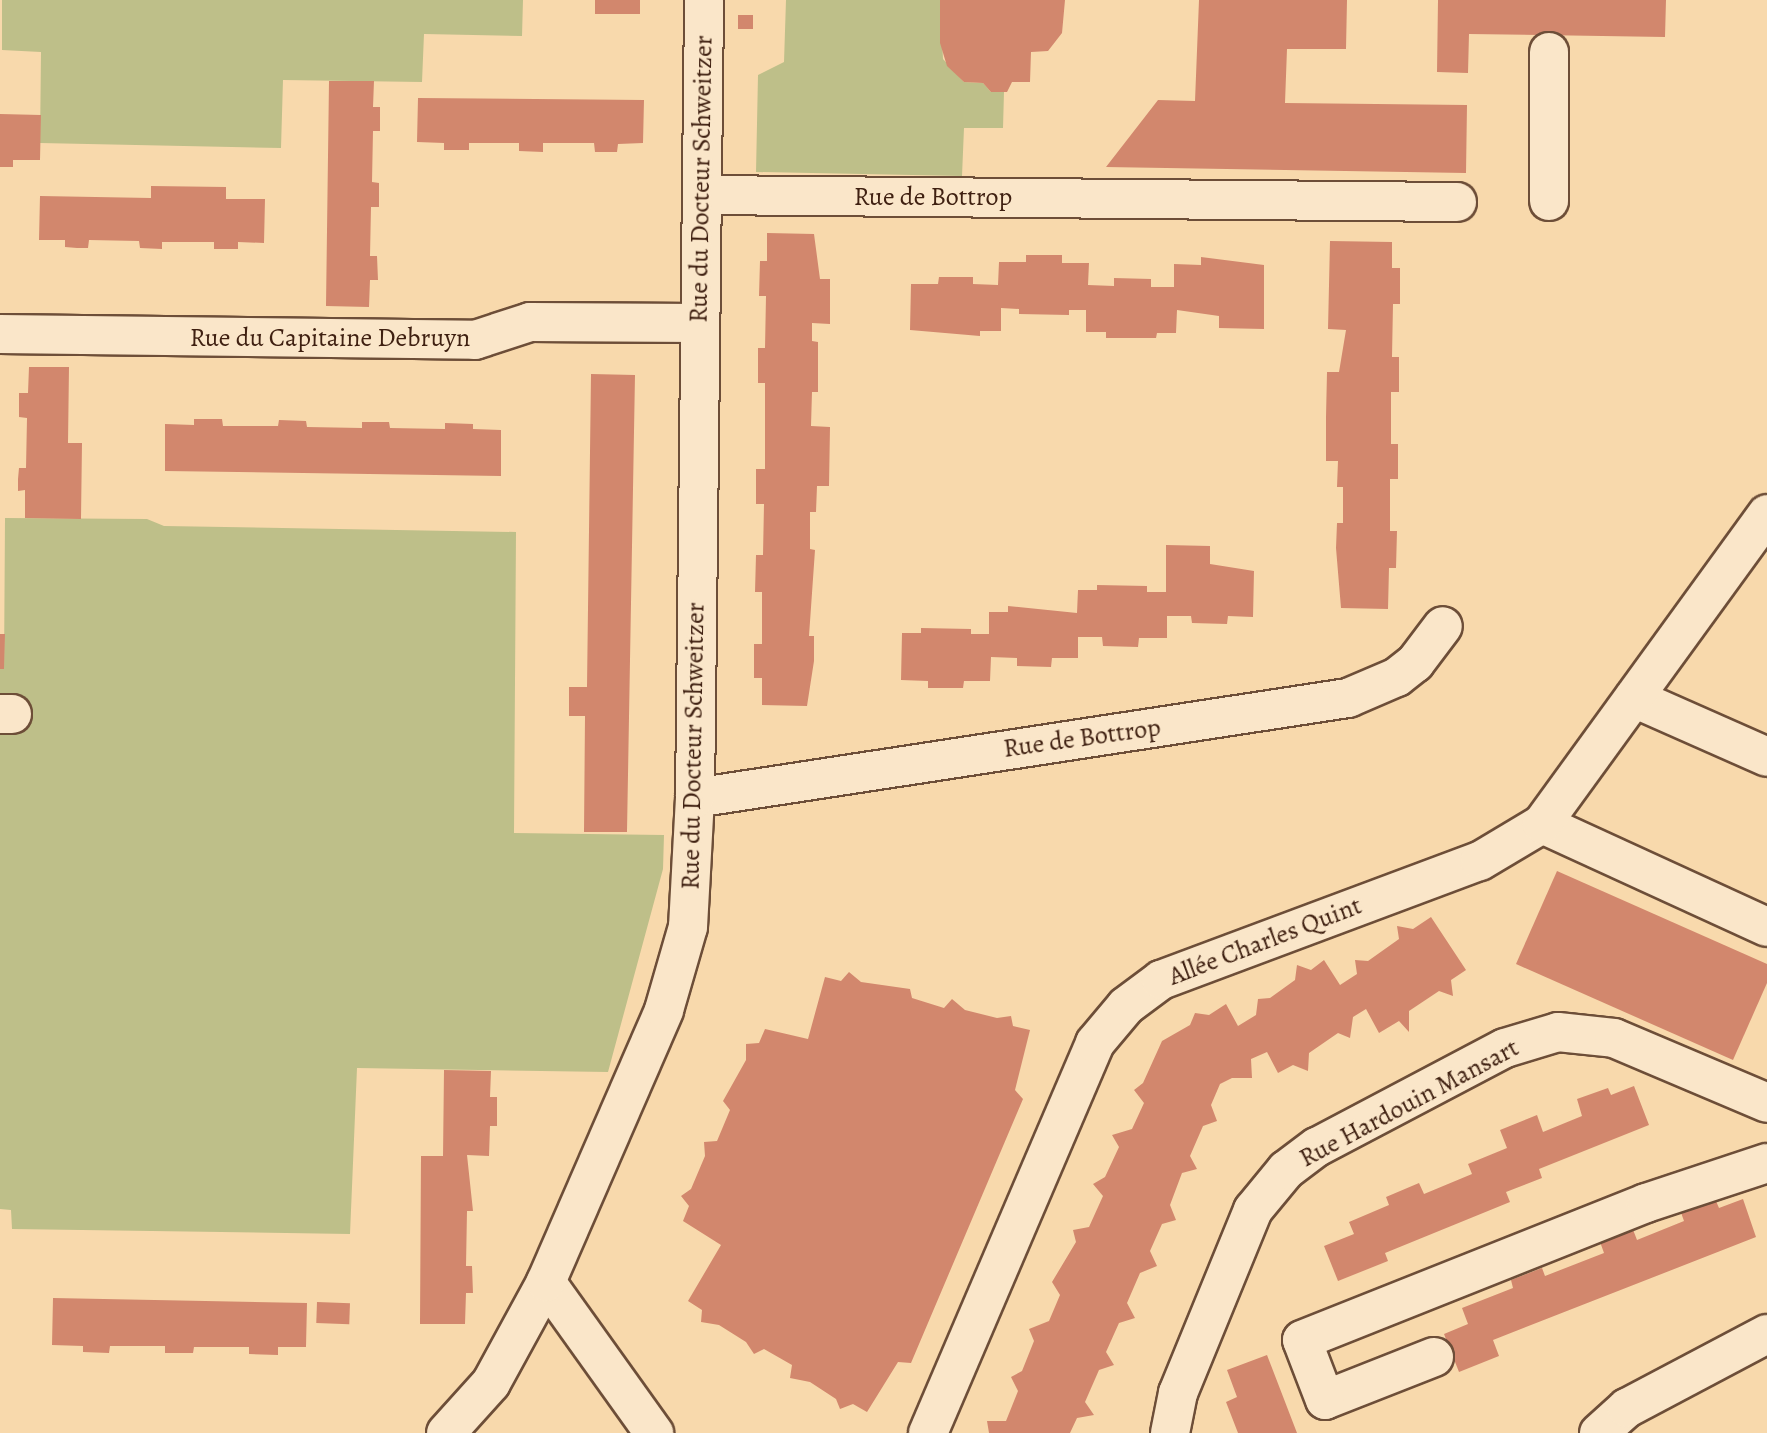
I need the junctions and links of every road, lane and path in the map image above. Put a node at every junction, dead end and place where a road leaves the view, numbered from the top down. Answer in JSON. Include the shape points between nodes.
{"nodes":[{"id":1,"x":704,"y":0,"type":"edge"},
{"id":2,"x":1549,"y":52,"type":"dead end"},
{"id":3,"x":702,"y":195,"type":"junction"},
{"id":4,"x":1549,"y":201,"type":"dead end"},
{"id":5,"x":1457,"y":202,"type":"dead end"},
{"id":6,"x":698,"y":323,"type":"junction"},
{"id":7,"x":0,"y":334,"type":"edge"},
{"id":8,"x":1767,"y":514,"type":"edge"},
{"id":9,"x":1443,"y":626,"type":"dead end"},
{"id":10,"x":1634,"y":698,"type":"junction"},
{"id":11,"x":1767,"y":757,"type":"edge"},
{"id":12,"x":695,"y":798,"type":"junction"},
{"id":13,"x":1542,"y":824,"type":"junction"},
{"id":14,"x":1767,"y":927,"type":"edge"},
{"id":15,"x":1767,"y":1103,"type":"edge"},
{"id":16,"x":1767,"y":1163,"type":"edge"},
{"id":17,"x":546,"y":1282,"type":"junction"},
{"id":18,"x":1767,"y":1334,"type":"edge"},
{"id":19,"x":1434,"y":1357,"type":"dead end"},
{"id":20,"x":446,"y":1433,"type":"edge"},
{"id":21,"x":654,"y":1433,"type":"edge"},
{"id":22,"x":928,"y":1433,"type":"edge"},
{"id":23,"x":1170,"y":1433,"type":"edge"},
{"id":24,"x":1599,"y":1433,"type":"edge"}],
"edges":[{"from":1,"to":3,"type":"street","name":"Rue du Docteur Schweitzer"},
{"from":2,"to":4,"type":"street"},
{"from":3,"to":5,"type":"street","name":"Rue de Bottrop"},
{"from":3,"to":6,"type":"street","name":"Rue du Docteur Schweitzer"},
{"from":6,"to":7,"type":"street","name":"Rue du Capitaine Debruyn","via":[[530,322],[475,340]]},
{"from":6,"to":12,"type":"street","name":"Rue du Docteur Schweitzer"},
{"from":8,"to":10,"type":"street","name":"Allée Charles Quint"},
{"from":9,"to":12,"type":"street","name":"Rue de Bottrop","via":[[1415,663],[1397,677],[1348,698]]},
{"from":10,"to":11,"type":"street"},
{"from":10,"to":13,"type":"street","name":"Allée Charles Quint"},
{"from":12,"to":17,"type":"street","name":"Rue du Docteur Schweitzer","via":[[688,927],[675,981]]},
{"from":13,"to":14,"type":"street"},
{"from":13,"to":22,"type":"street","name":"Allée Charles Quint","via":[[1480,861],[1161,980],[1126,1006],[1095,1043]]},
{"from":15,"to":23,"type":"street","name":"Rue Hardouin Mansart","via":[[1614,1038],[1558,1032],[1505,1048],[1317,1147],[1286,1170],[1253,1209],[1178,1393]]},
{"from":16,"to":19,"type":"street","via":[[1646,1203],[1302,1340],[1325,1400]]},
{"from":17,"to":20,"type":"street","name":"Rue du Docteur Schweitzer","via":[[491,1383]]},
{"from":17,"to":21,"type":"street"},
{"from":18,"to":24,"type":"street","via":[[1626,1408]]}]}
